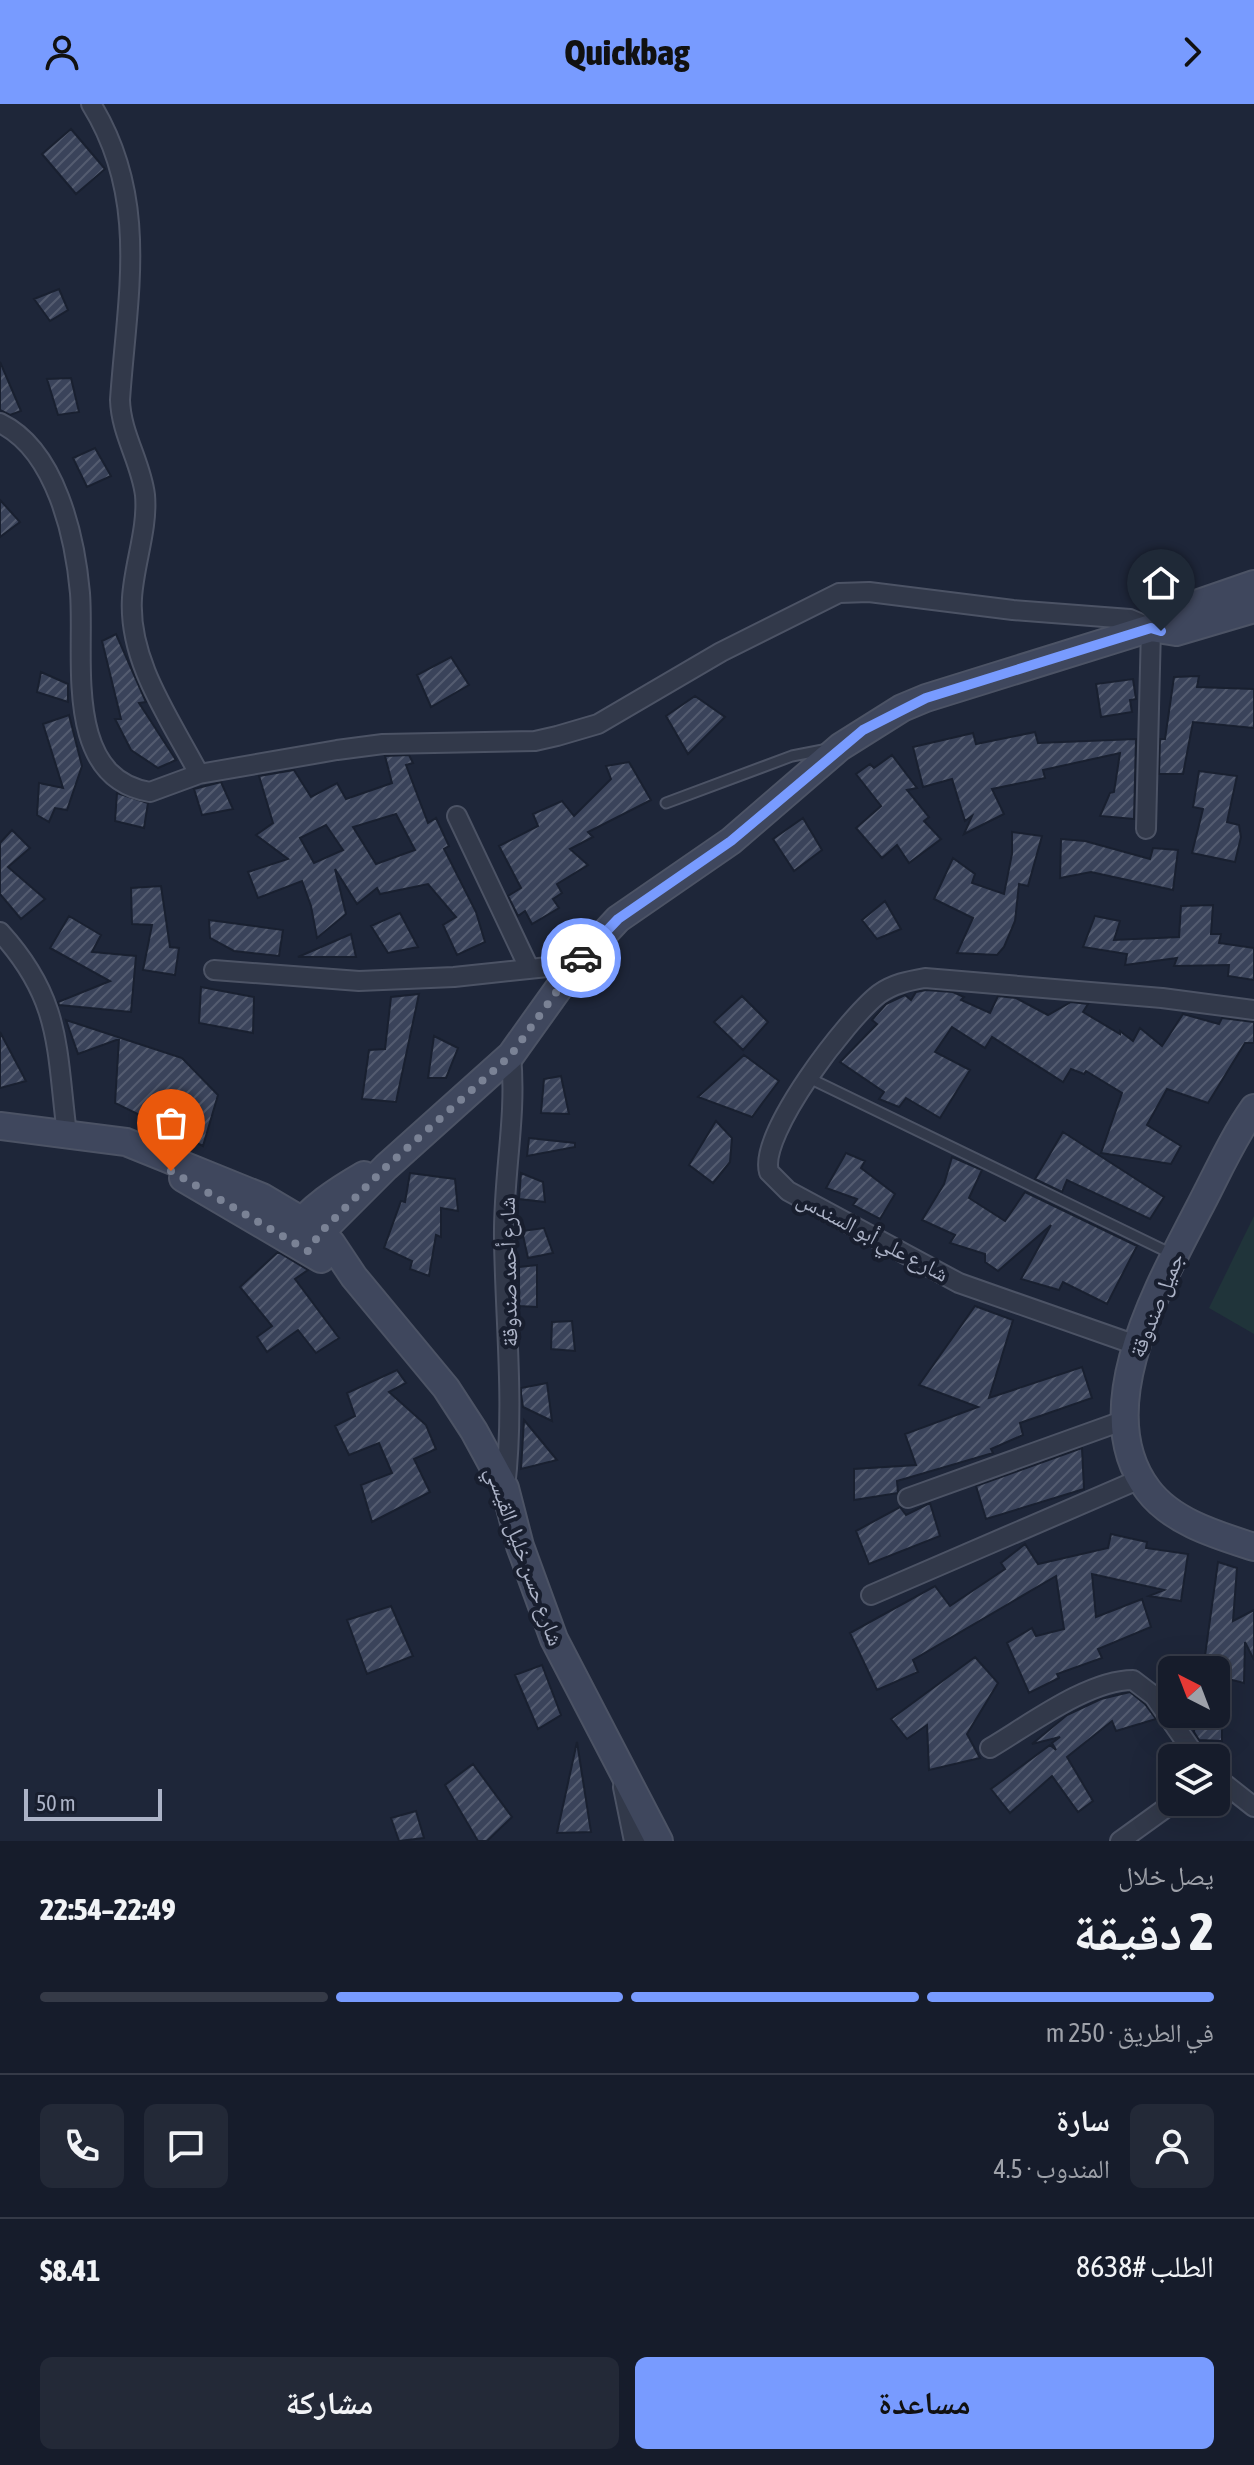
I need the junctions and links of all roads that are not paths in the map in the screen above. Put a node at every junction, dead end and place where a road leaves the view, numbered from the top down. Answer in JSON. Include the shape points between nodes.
{"nodes":[{"id":1,"x":91,"y":104,"type":"edge"},
{"id":2,"x":0,"y":423,"type":"edge"},
{"id":3,"x":1254,"y":584,"type":"edge"},
{"id":4,"x":1254,"y":609,"type":"edge"},
{"id":5,"x":1151,"y":628,"type":"junction"},
{"id":6,"x":840,"y":747,"type":"junction"},
{"id":7,"x":199,"y":774,"type":"junction"},
{"id":8,"x":666,"y":803,"type":"dead end"},
{"id":9,"x":457,"y":816,"type":"dead end"},
{"id":10,"x":1146,"y":829,"type":"dead end"},
{"id":11,"x":0,"y":932,"type":"edge"},
{"id":12,"x":576,"y":964,"type":"junction"},
{"id":13,"x":529,"y":968,"type":"junction"},
{"id":14,"x":214,"y":970,"type":"dead end"},
{"id":15,"x":1254,"y":1010,"type":"edge"},
{"id":16,"x":511,"y":1055,"type":"junction"},
{"id":17,"x":809,"y":1078,"type":"junction"},
{"id":18,"x":1254,"y":1108,"type":"edge"},
{"id":19,"x":0,"y":1126,"type":"edge"},
{"id":20,"x":67,"y":1134,"type":"junction"},
{"id":21,"x":305,"y":1235,"type":"junction"},
{"id":22,"x":1175,"y":1256,"type":"junction"},
{"id":23,"x":1136,"y":1345,"type":"junction"},
{"id":24,"x":1125,"y":1420,"type":"junction"},
{"id":25,"x":1140,"y":1479,"type":"junction"},
{"id":26,"x":505,"y":1488,"type":"junction"},
{"id":27,"x":908,"y":1498,"type":"dead end"},
{"id":28,"x":1254,"y":1547,"type":"edge"},
{"id":29,"x":871,"y":1595,"type":"dead end"},
{"id":30,"x":1187,"y":1744,"type":"edge"},
{"id":31,"x":990,"y":1748,"type":"dead end"},
{"id":32,"x":623,"y":1769,"type":"junction"},
{"id":33,"x":1230,"y":1788,"type":"edge"},
{"id":34,"x":1254,"y":1807,"type":"edge"},
{"id":35,"x":1158,"y":1814,"type":"edge"},
{"id":36,"x":637,"y":1841,"type":"edge"},
{"id":37,"x":659,"y":1841,"type":"edge"},
{"id":38,"x":1120,"y":1841,"type":"edge"}],
"edges":[{"from":1,"to":7,"type":"street","via":[[113,146],[131,216],[120,418],[145,493],[132,599],[134,639]]},
{"from":2,"to":7,"type":"street","via":[[39,459],[65,519],[80,591],[84,706],[95,754],[118,779],[142,791]]},
{"from":3,"to":5,"type":"main road","via":[[1170,613]]},
{"from":4,"to":5,"type":"main road","via":[[1176,632]]},
{"from":5,"to":6,"type":"main road","via":[[926,698]]},
{"from":5,"to":7,"type":"street","via":[[1130,619],[839,593],[721,652],[598,724],[557,736],[383,744]]},
{"from":5,"to":10,"type":"street"},
{"from":6,"to":8,"type":"lane","via":[[792,756]]},
{"from":6,"to":12,"type":"main road","via":[[731,841],[618,919]]},
{"from":9,"to":13,"type":"street"},
{"from":11,"to":20,"type":"street","via":[[44,992],[53,1021]]},
{"from":12,"to":13,"type":"street"},
{"from":12,"to":16,"type":"main road"},
{"from":13,"to":14,"type":"street","via":[[359,981]]},
{"from":15,"to":17,"type":"street","name":"شارع علي أبو السندس","via":[[925,978],[888,988],[866,1005]]},
{"from":16,"to":21,"type":"main road"},
{"from":16,"to":26,"type":"street","name":"شارع أحمد صندوقة","via":[[514,1118],[503,1235],[511,1439]]},
{"from":17,"to":22,"type":"lane"},
{"from":17,"to":23,"type":"street","name":"شارع علي أبو السندس","via":[[768,1150],[769,1172],[788,1191],[959,1283]]},
{"from":18,"to":22,"type":"main road","name":"جميل صندوقة"},
{"from":19,"to":20,"type":"main road"},
{"from":20,"to":21,"type":"main road","name":"شارع حسن خليل القيسي","via":[[126,1142],[216,1200]]},
{"from":21,"to":26,"type":"main road","name":"شارع حسن خليل القيسي","via":[[354,1277],[446,1388]]},
{"from":22,"to":23,"type":"main road","name":"جميل صندوقة"},
{"from":23,"to":24,"type":"main road","name":"جميل صندوقة"},
{"from":24,"to":25,"type":"main road","name":"جميل صندوقة"},
{"from":24,"to":27,"type":"street"},
{"from":25,"to":28,"type":"main road","name":"جميل صندوقة","via":[[1179,1516]]},
{"from":25,"to":29,"type":"street"},
{"from":26,"to":32,"type":"main road","name":"شارع حسن خليل القيسي","via":[[554,1639]]},
{"from":30,"to":31,"type":"street","via":[[1154,1696],[1133,1680],[1086,1692]]},
{"from":32,"to":36,"type":"street","name":"شارع حسن خليل القيسي"},
{"from":32,"to":37,"type":"main road","name":"شارع حسن خليل القيسي"},
{"from":33,"to":34,"type":"street"},
{"from":35,"to":38,"type":"street"}]}
